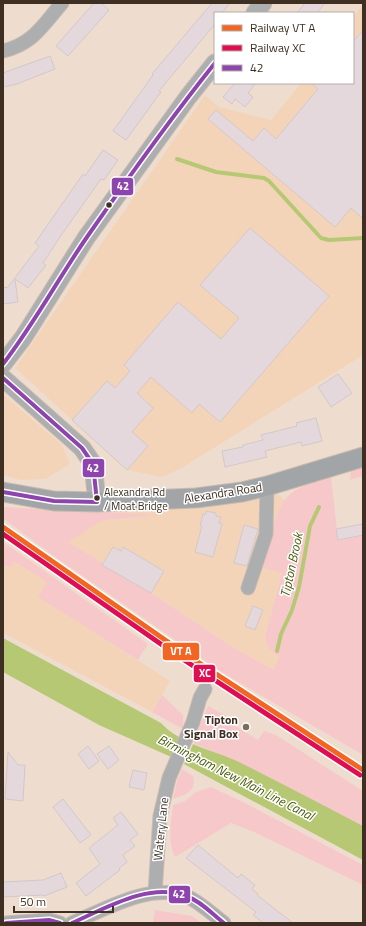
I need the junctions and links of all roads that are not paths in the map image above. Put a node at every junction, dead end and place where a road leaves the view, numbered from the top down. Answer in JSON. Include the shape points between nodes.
{"nodes":[{"id":1,"x":62,"y":3,"type":"edge"},
{"id":2,"x":263,"y":3,"type":"edge"},
{"id":3,"x":256,"y":12,"type":"edge"},
{"id":4,"x":3,"y":51,"type":"edge"},
{"id":5,"x":214,"y":64,"type":"edge"},
{"id":6,"x":3,"y":364,"type":"edge"},
{"id":7,"x":3,"y":378,"type":"edge"},
{"id":8,"x":363,"y":457,"type":"edge"},
{"id":9,"x":267,"y":486,"type":"junction"},
{"id":10,"x":3,"y":492,"type":"edge"},
{"id":11,"x":97,"y":502,"type":"junction"},
{"id":12,"x":248,"y":588,"type":"dead end"},
{"id":13,"x":205,"y":689,"type":"dead end"},
{"id":14,"x":155,"y":893,"type":"junction"},
{"id":15,"x":55,"y":921,"type":"edge"},
{"id":16,"x":6,"y":923,"type":"edge"},
{"id":17,"x":20,"y":923,"type":"edge"},
{"id":18,"x":72,"y":923,"type":"edge"},
{"id":19,"x":224,"y":923,"type":"edge"}],
"edges":[{"from":1,"to":4,"type":"street","via":[[31,40]]},
{"from":2,"to":3,"type":"street"},
{"from":5,"to":6,"type":"street","via":[[86,238]]},
{"from":7,"to":11,"type":"street","via":[[82,448],[93,464]]},
{"from":8,"to":9,"type":"main road","name":"Alexandra Road"},
{"from":9,"to":11,"type":"main road","name":"Alexandra Road","via":[[196,498]]},
{"from":9,"to":12,"type":"street","via":[[266,534]]},
{"from":10,"to":11,"type":"main road","name":"Alexandra Road","via":[[54,501]]},
{"from":13,"to":14,"type":"street","name":"Watery Lane","via":[[169,778],[160,816]]},
{"from":14,"to":18,"type":"street"},
{"from":14,"to":19,"type":"street","via":[[186,896]]},
{"from":15,"to":17,"type":"street"},
{"from":16,"to":17,"type":"street"}]}
